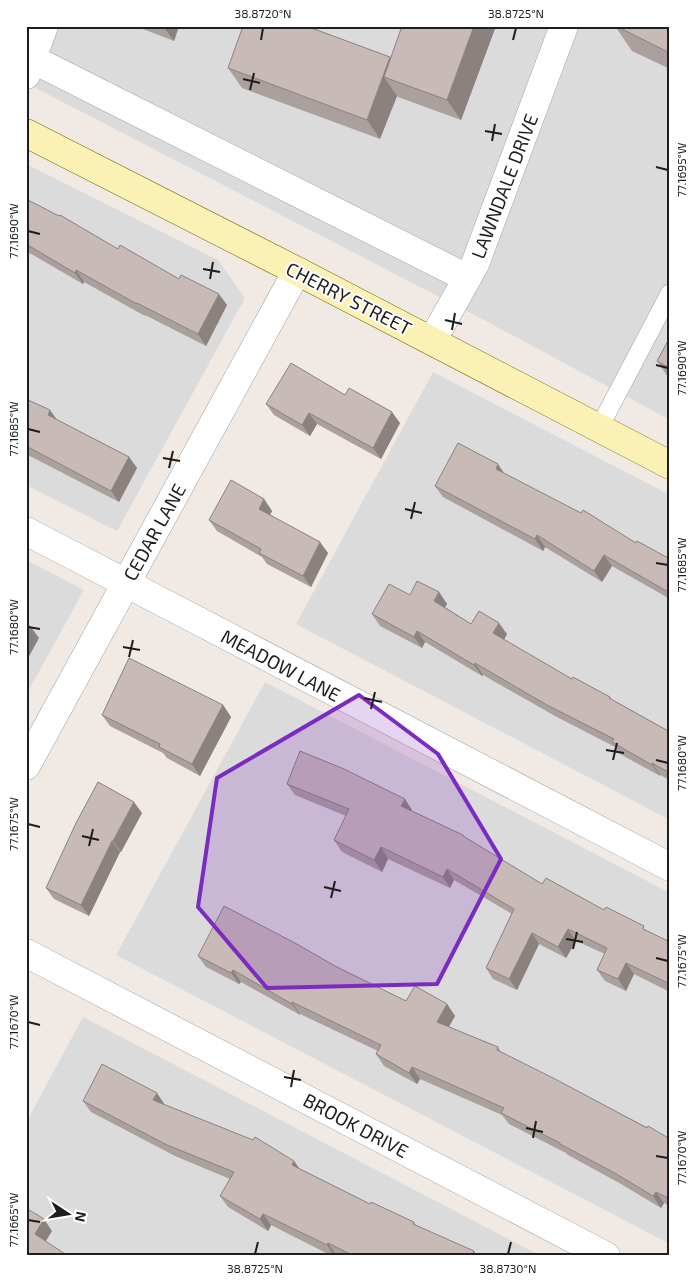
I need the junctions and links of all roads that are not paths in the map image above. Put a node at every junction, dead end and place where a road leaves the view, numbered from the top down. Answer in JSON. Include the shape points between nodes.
{"nodes":[{"id":1,"x":44,"y":26,"type":"edge"},
{"id":2,"x":564,"y":26,"type":"edge"},
{"id":3,"x":28,"y":63,"type":"edge"},
{"id":4,"x":26,"y":133,"type":"edge"},
{"id":5,"x":297,"y":271,"type":"junction"},
{"id":6,"x":467,"y":278,"type":"junction"},
{"id":7,"x":670,"y":293,"type":"edge"},
{"id":8,"x":432,"y":341,"type":"junction"},
{"id":9,"x":599,"y":428,"type":"junction"},
{"id":10,"x":670,"y":465,"type":"edge"},
{"id":11,"x":26,"y":532,"type":"edge"},
{"id":12,"x":126,"y":584,"type":"junction"},
{"id":13,"x":26,"y":766,"type":"edge"},
{"id":14,"x":670,"y":867,"type":"edge"},
{"id":15,"x":26,"y":953,"type":"edge"},
{"id":16,"x":606,"y":1256,"type":"edge"}],
"edges":[{"from":1,"to":3,"type":"street"},
{"from":2,"to":6,"type":"street","name":"LAWNDALE DRIVE"},
{"from":3,"to":6,"type":"street"},
{"from":4,"to":5,"type":"street","name":"CHERRY STREET"},
{"from":5,"to":8,"type":"street","name":"CHERRY STREET"},
{"from":5,"to":12,"type":"street","name":"CEDAR LANE"},
{"from":6,"to":8,"type":"street","name":"LAWNDALE DRIVE"},
{"from":7,"to":9,"type":"lane"},
{"from":8,"to":9,"type":"street","name":"CHERRY STREET"},
{"from":9,"to":10,"type":"street","name":"CHERRY STREET"},
{"from":11,"to":12,"type":"street","name":"MEADOW LANE"},
{"from":12,"to":13,"type":"street","name":"CEDAR LANE"},
{"from":12,"to":14,"type":"street","name":"MEADOW LANE"},
{"from":15,"to":16,"type":"street","name":"BROOK DRIVE"}]}
